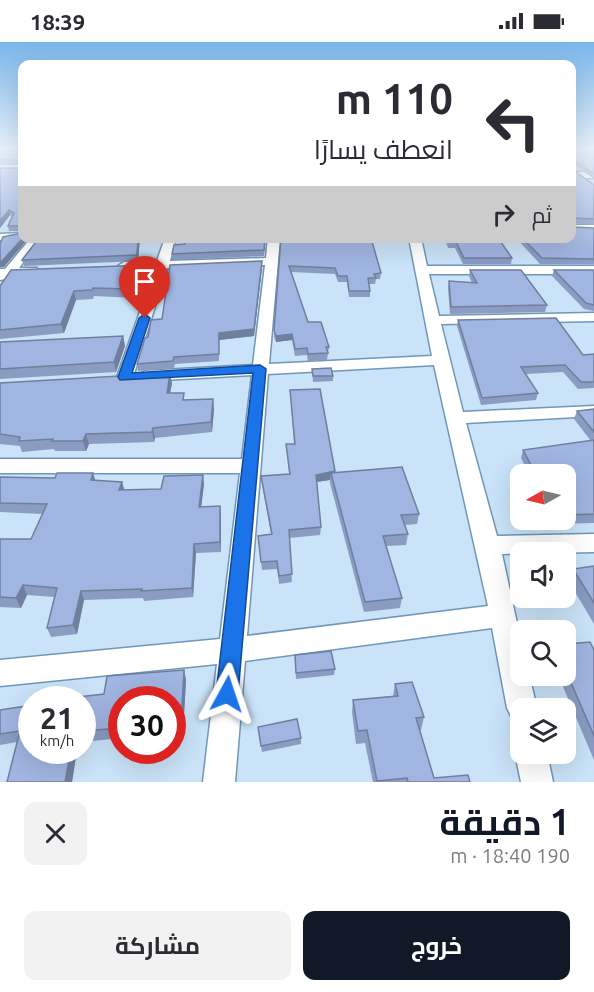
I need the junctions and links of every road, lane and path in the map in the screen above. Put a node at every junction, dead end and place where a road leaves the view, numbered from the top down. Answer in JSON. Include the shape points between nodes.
{"nodes":[{"id":1,"x":576,"y":228,"type":"edge"},
{"id":2,"x":594,"y":228,"type":"edge"},
{"id":3,"x":18,"y":236,"type":"edge"},
{"id":4,"x":0,"y":237,"type":"edge"},
{"id":5,"x":33,"y":243,"type":"edge"},
{"id":6,"x":169,"y":243,"type":"edge"},
{"id":7,"x":274,"y":243,"type":"edge"},
{"id":8,"x":416,"y":243,"type":"edge"},
{"id":9,"x":272,"y":261,"type":"junction"},
{"id":10,"x":163,"y":264,"type":"junction"},
{"id":11,"x":115,"y":267,"type":"edge"},
{"id":12,"x":422,"y":270,"type":"junction"},
{"id":13,"x":594,"y":270,"type":"edge"},
{"id":14,"x":44,"y":271,"type":"edge"},
{"id":15,"x":3,"y":276,"type":"edge"},
{"id":16,"x":594,"y":317,"type":"edge"},
{"id":17,"x":432,"y":320,"type":"junction"},
{"id":18,"x":441,"y":360,"type":"junction"},
{"id":19,"x":260,"y":369,"type":"junction"},
{"id":20,"x":594,"y":411,"type":"edge"},
{"id":21,"x":456,"y":418,"type":"junction"},
{"id":22,"x":0,"y":466,"type":"edge"},
{"id":23,"x":249,"y":466,"type":"junction"},
{"id":24,"x":594,"y":543,"type":"edge"},
{"id":25,"x":488,"y":545,"type":"junction"},
{"id":26,"x":502,"y":615,"type":"junction"},
{"id":27,"x":231,"y":650,"type":"junction"},
{"id":28,"x":0,"y":673,"type":"edge"},
{"id":29,"x":520,"y":698,"type":"edge"},
{"id":30,"x":533,"y":764,"type":"edge"},
{"id":31,"x":219,"y":782,"type":"edge"},
{"id":32,"x":537,"y":782,"type":"edge"}],
"edges":[{"from":1,"to":2,"type":"street"},
{"from":3,"to":4,"type":"street"},
{"from":5,"to":15,"type":"street"},
{"from":6,"to":10,"type":"street"},
{"from":7,"to":9,"type":"street"},
{"from":8,"to":12,"type":"street"},
{"from":9,"to":10,"type":"street"},
{"from":9,"to":19,"type":"street"},
{"from":10,"to":11,"type":"street"},
{"from":10,"to":19,"type":"street","via":[[119,378]]},
{"from":12,"to":13,"type":"street"},
{"from":12,"to":17,"type":"street"},
{"from":14,"to":15,"type":"street"},
{"from":16,"to":17,"type":"street"},
{"from":17,"to":18,"type":"street"},
{"from":18,"to":19,"type":"street"},
{"from":18,"to":21,"type":"street"},
{"from":19,"to":23,"type":"street"},
{"from":20,"to":21,"type":"street"},
{"from":21,"to":25,"type":"street"},
{"from":22,"to":23,"type":"street"},
{"from":23,"to":27,"type":"street"},
{"from":24,"to":25,"type":"street"},
{"from":25,"to":26,"type":"street"},
{"from":26,"to":27,"type":"street"},
{"from":26,"to":29,"type":"street"},
{"from":27,"to":28,"type":"street"},
{"from":27,"to":31,"type":"street"},
{"from":30,"to":32,"type":"street"}]}
